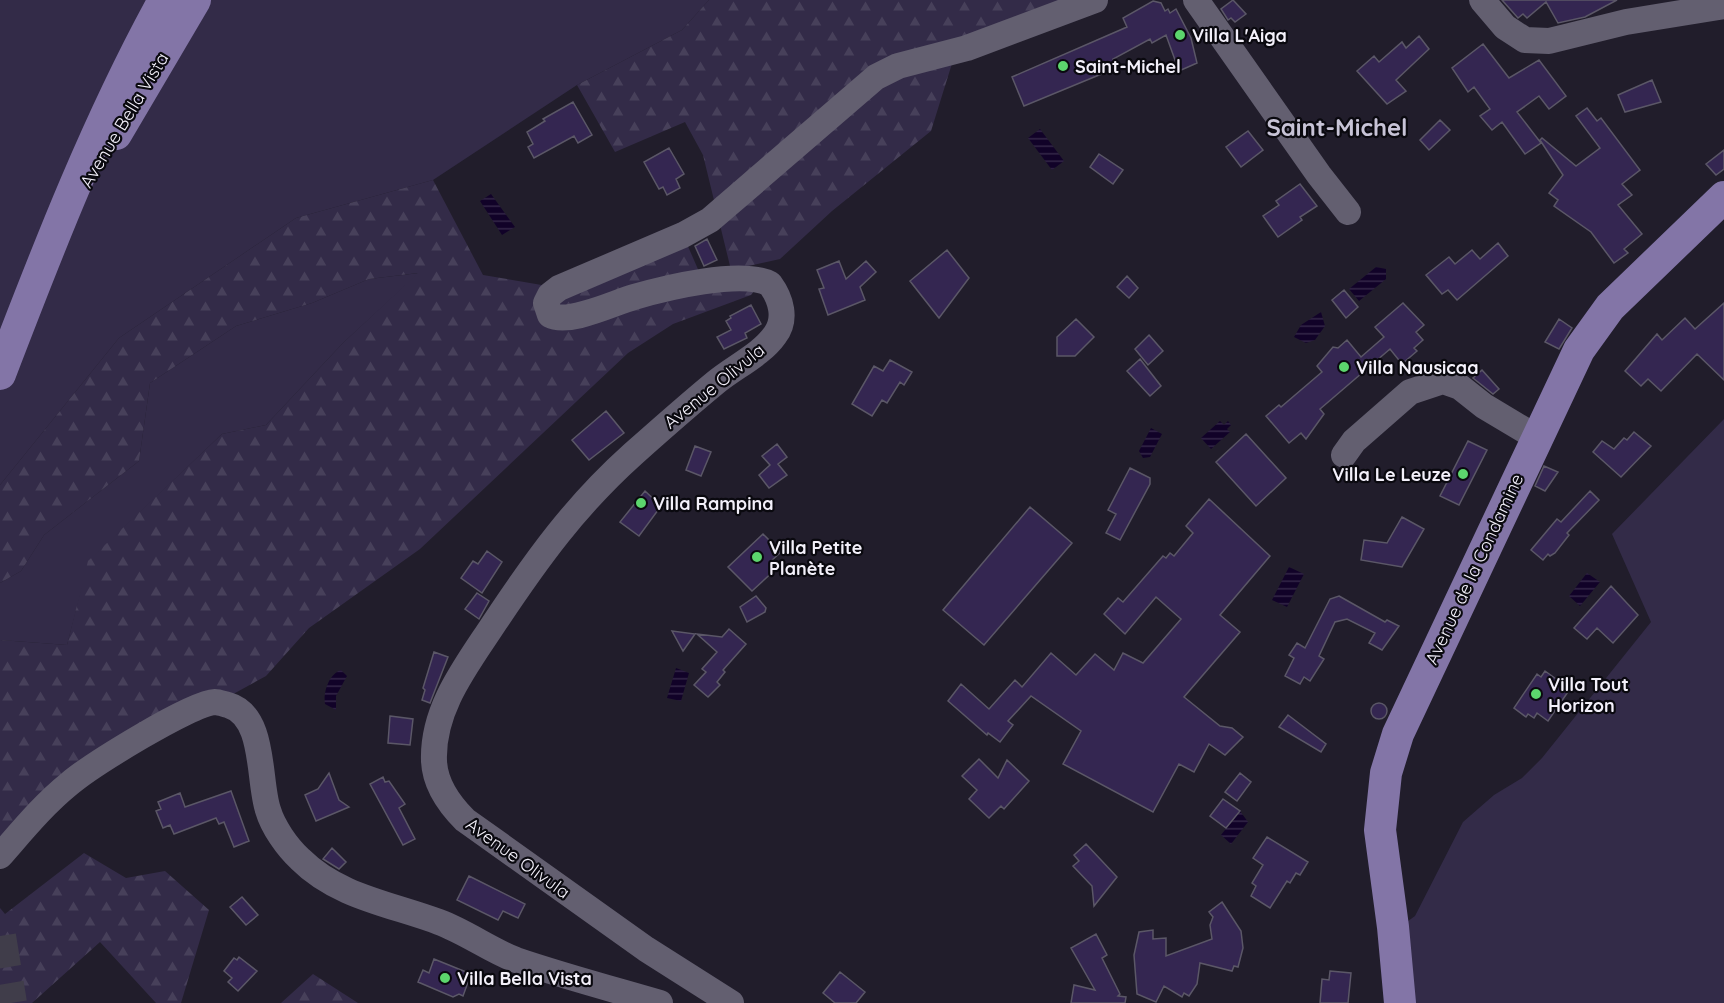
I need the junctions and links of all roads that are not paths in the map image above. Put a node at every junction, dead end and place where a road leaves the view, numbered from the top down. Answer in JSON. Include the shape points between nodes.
{"nodes":[{"id":1,"x":164,"y":0,"type":"edge"},
{"id":2,"x":195,"y":0,"type":"edge"},
{"id":3,"x":1095,"y":0,"type":"edge"},
{"id":4,"x":1196,"y":0,"type":"edge"},
{"id":5,"x":1482,"y":0,"type":"edge"},
{"id":6,"x":1724,"y":6,"type":"edge"},
{"id":7,"x":1724,"y":197,"type":"edge"},
{"id":8,"x":1348,"y":212,"type":"dead end"},
{"id":9,"x":52,"y":240,"type":"junction"},
{"id":10,"x":0,"y":374,"type":"edge"},
{"id":11,"x":1536,"y":437,"type":"junction"},
{"id":12,"x":1344,"y":455,"type":"dead end"},
{"id":13,"x":0,"y":856,"type":"edge"},
{"id":14,"x":660,"y":1003,"type":"edge"},
{"id":15,"x":731,"y":1003,"type":"edge"},
{"id":16,"x":1400,"y":1003,"type":"edge"}],
"edges":[{"from":1,"to":9,"type":"main road","name":"Avenue Bella Vista","via":[[116,90]]},
{"from":2,"to":9,"type":"main road","name":"Avenue Bella Vista"},
{"from":3,"to":15,"type":"street","name":"Avenue Olivula","via":[[967,48],[897,66],[876,77],[710,220],[559,288],[546,303],[550,315],[566,319],[637,296],[749,278],[770,284],[779,300],[781,323],[765,346],[716,382],[631,456],[588,497],[544,548],[453,686],[442,712],[435,752],[439,783],[449,804],[465,820],[645,949]]},
{"from":4,"to":8,"type":"street"},
{"from":5,"to":6,"type":"street","via":[[1506,27],[1525,40],[1549,41],[1626,22]]},
{"from":7,"to":11,"type":"main road","name":"Avenue de la Condamine","via":[[1610,307],[1579,350]]},
{"from":9,"to":10,"type":"main road","name":"Avenue Bella Vista"},
{"from":11,"to":12,"type":"street","via":[[1460,387],[1443,381],[1410,392],[1353,441]]},
{"from":11,"to":16,"type":"main road","name":"Avenue de la Condamine","via":[[1410,707],[1386,773],[1380,830]]},
{"from":13,"to":14,"type":"street","via":[[69,783],[145,734],[195,708],[214,702],[231,705],[254,731],[268,811],[276,826],[299,859],[331,884],[441,923],[515,959]]}]}
